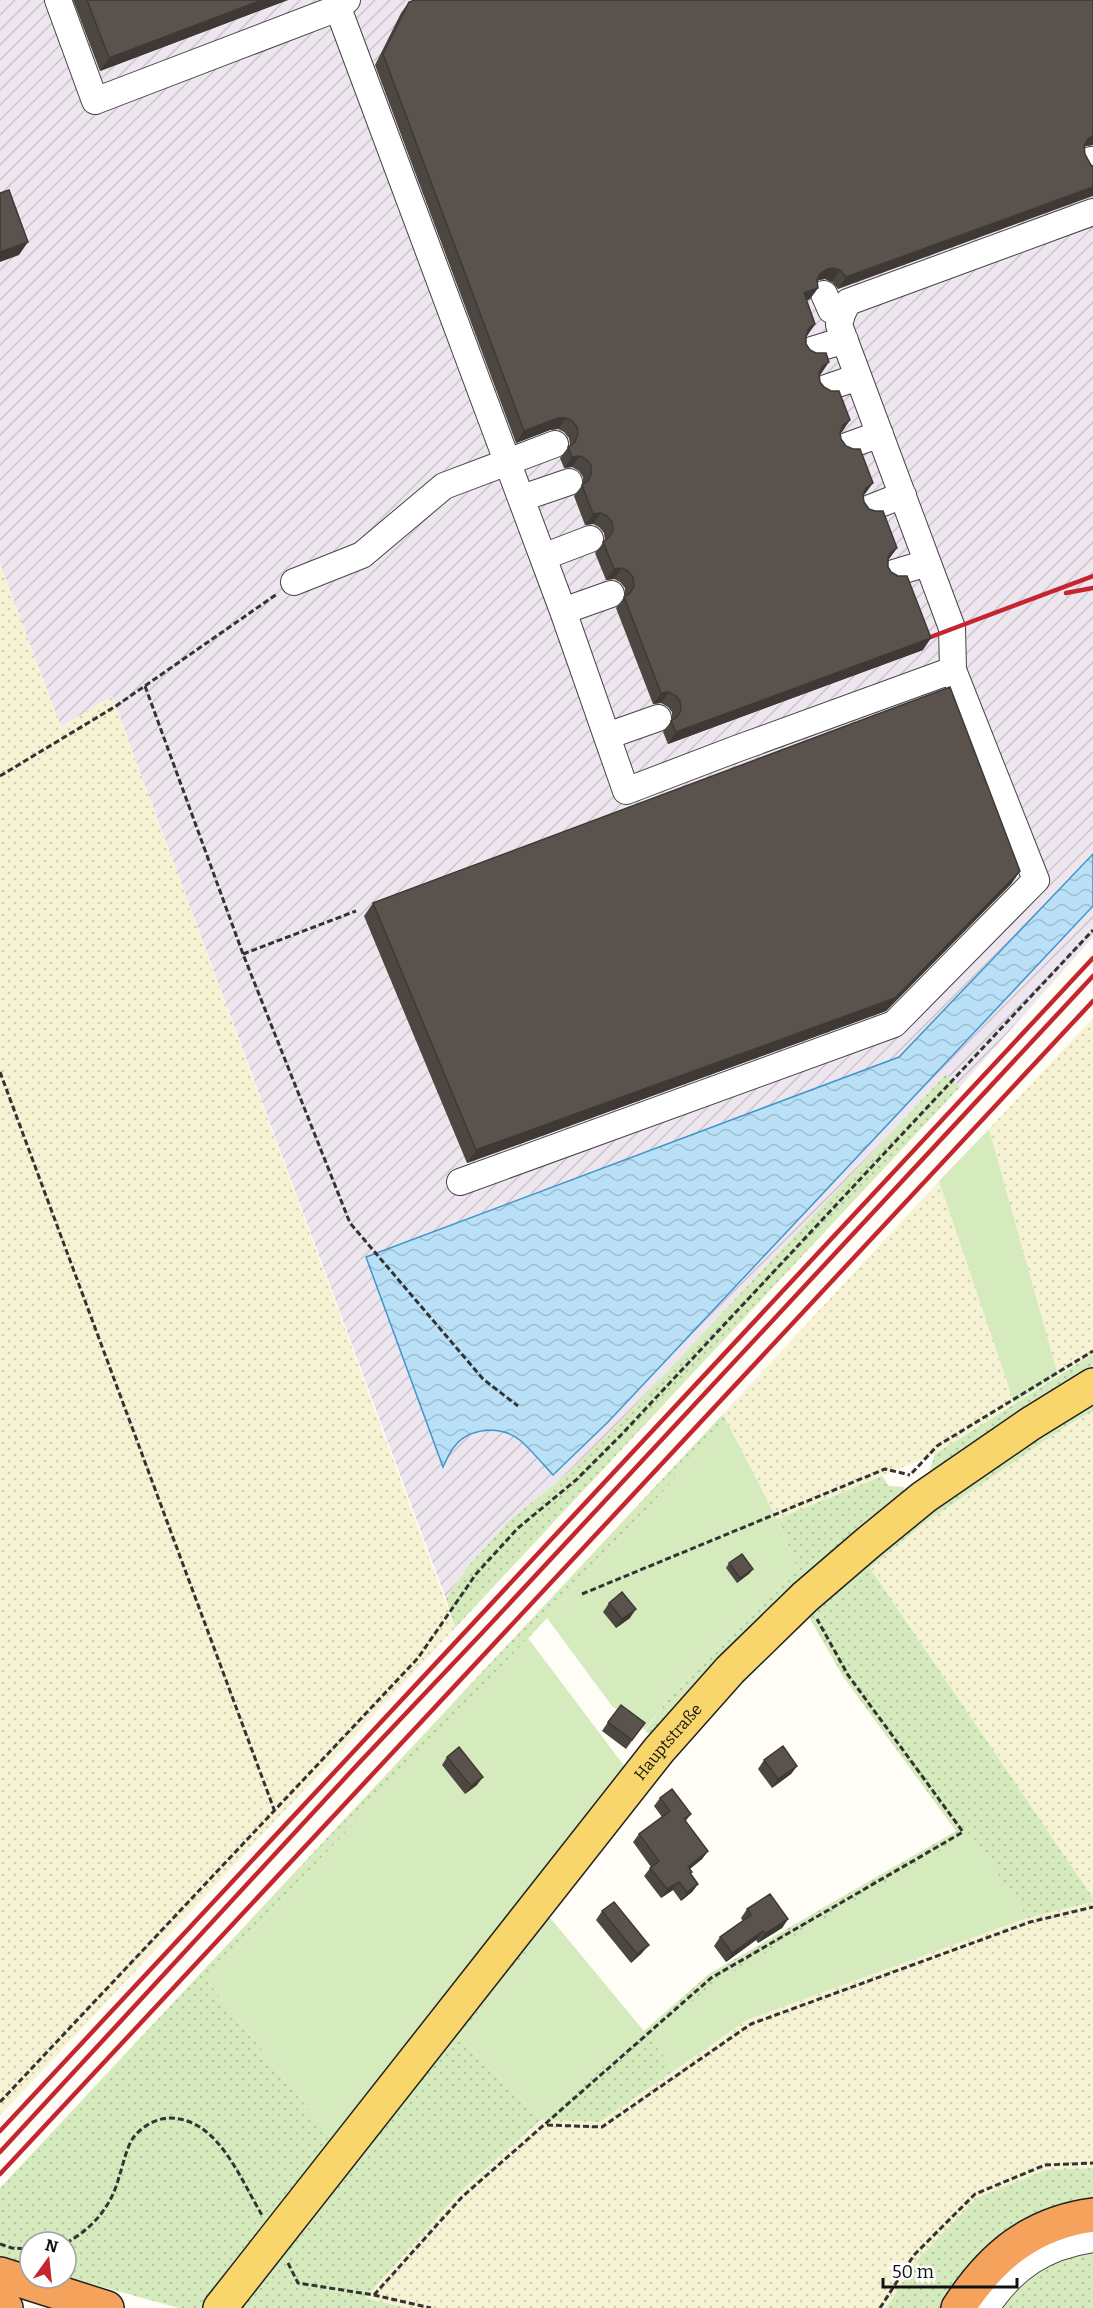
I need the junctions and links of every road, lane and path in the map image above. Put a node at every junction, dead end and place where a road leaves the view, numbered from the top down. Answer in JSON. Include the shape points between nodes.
{"nodes":[{"id":1,"x":58,"y":0,"type":"edge"},
{"id":2,"x":342,"y":4,"type":"edge"},
{"id":3,"x":308,"y":9,"type":"edge"},
{"id":4,"x":1093,"y":213,"type":"edge"},
{"id":5,"x":824,"y":294,"type":"dead end"},
{"id":6,"x":842,"y":314,"type":"junction"},
{"id":7,"x":845,"y":340,"type":"junction"},
{"id":8,"x":812,"y":350,"type":"edge"},
{"id":9,"x":856,"y":373,"type":"junction"},
{"id":10,"x":826,"y":387,"type":"edge"},
{"id":11,"x":880,"y":434,"type":"junction"},
{"id":12,"x":555,"y":444,"type":"dead end"},
{"id":13,"x":847,"y":446,"type":"edge"},
{"id":14,"x":508,"y":461,"type":"junction"},
{"id":15,"x":569,"y":482,"type":"dead end"},
{"id":16,"x":903,"y":495,"type":"junction"},
{"id":17,"x":522,"y":498,"type":"junction"},
{"id":18,"x":870,"y":508,"type":"edge"},
{"id":19,"x":590,"y":539,"type":"dead end"},
{"id":20,"x":543,"y":557,"type":"junction"},
{"id":21,"x":927,"y":563,"type":"junction"},
{"id":22,"x":894,"y":573,"type":"edge"},
{"id":23,"x":294,"y":582,"type":"joint"},
{"id":24,"x":611,"y":594,"type":"dead end"},
{"id":25,"x":563,"y":611,"type":"junction"},
{"id":26,"x":952,"y":670,"type":"junction"},
{"id":27,"x":146,"y":686,"type":"junction"},
{"id":28,"x":658,"y":718,"type":"dead end"},
{"id":29,"x":607,"y":736,"type":"junction"},
{"id":30,"x":0,"y":776,"type":"edge"},
{"id":31,"x":356,"y":911,"type":"dead end"},
{"id":32,"x":1093,"y":930,"type":"edge"},
{"id":33,"x":243,"y":954,"type":"junction"},
{"id":34,"x":0,"y":1074,"type":"edge"},
{"id":35,"x":460,"y":1182,"type":"dead end"},
{"id":36,"x":1093,"y":1351,"type":"edge"},
{"id":37,"x":1093,"y":1386,"type":"edge"},
{"id":38,"x":518,"y":1406,"type":"dead end"},
{"id":39,"x":917,"y":1486,"type":"junction"},
{"id":40,"x":582,"y":1594,"type":"dead end"},
{"id":41,"x":811,"y":1608,"type":"junction"},
{"id":42,"x":274,"y":1812,"type":"junction"},
{"id":43,"x":1093,"y":1907,"type":"edge"},
{"id":44,"x":0,"y":2102,"type":"edge"},
{"id":45,"x":545,"y":2124,"type":"junction"},
{"id":46,"x":1093,"y":2163,"type":"edge"},
{"id":47,"x":1093,"y":2215,"type":"edge"},
{"id":48,"x":78,"y":2236,"type":"edge"},
{"id":49,"x":1093,"y":2239,"type":"edge"},
{"id":50,"x":0,"y":2244,"type":"edge"},
{"id":51,"x":18,"y":2247,"type":"edge"},
{"id":52,"x":281,"y":2248,"type":"junction"},
{"id":53,"x":0,"y":2274,"type":"edge"},
{"id":54,"x":374,"y":2295,"type":"junction"},
{"id":55,"x":0,"y":2306,"type":"edge"},
{"id":56,"x":6,"y":2308,"type":"edge"},
{"id":57,"x":107,"y":2308,"type":"edge"},
{"id":58,"x":220,"y":2308,"type":"edge"},
{"id":59,"x":431,"y":2308,"type":"edge"},
{"id":60,"x":880,"y":2308,"type":"edge"},
{"id":61,"x":958,"y":2308,"type":"edge"},
{"id":62,"x":986,"y":2308,"type":"edge"}],
"edges":[{"from":1,"to":3,"type":"lane","via":[[95,101]]},
{"from":2,"to":3,"type":"lane"},
{"from":2,"to":14,"type":"lane"},
{"from":4,"to":6,"type":"lane","via":[[1024,229],[899,275],[848,302]]},
{"from":5,"to":6,"type":"lane","via":[[831,310]]},
{"from":6,"to":7,"type":"lane","via":[[839,324]]},
{"from":7,"to":8,"type":"lane"},
{"from":7,"to":9,"type":"lane"},
{"from":9,"to":10,"type":"lane"},
{"from":9,"to":11,"type":"lane"},
{"from":11,"to":13,"type":"lane"},
{"from":11,"to":16,"type":"lane"},
{"from":12,"to":14,"type":"lane"},
{"from":14,"to":17,"type":"lane"},
{"from":14,"to":23,"type":"lane","via":[[444,486],[362,555]]},
{"from":15,"to":17,"type":"lane"},
{"from":16,"to":18,"type":"lane"},
{"from":16,"to":21,"type":"lane"},
{"from":17,"to":20,"type":"lane"},
{"from":19,"to":20,"type":"lane"},
{"from":20,"to":25,"type":"lane"},
{"from":21,"to":22,"type":"lane"},
{"from":21,"to":26,"type":"lane","via":[[951,628]]},
{"from":23,"to":27,"type":"path"},
{"from":24,"to":25,"type":"lane"},
{"from":25,"to":29,"type":"lane"},
{"from":26,"to":29,"type":"lane","via":[[627,791]]},
{"from":26,"to":35,"type":"lane","via":[[1036,880],[894,1024]]},
{"from":27,"to":30,"type":"path"},
{"from":27,"to":33,"type":"path"},
{"from":28,"to":29,"type":"lane"},
{"from":31,"to":33,"type":"path"},
{"from":32,"to":42,"type":"path","via":[[622,1434],[576,1480],[518,1528],[476,1574],[418,1658]]},
{"from":33,"to":38,"type":"path","via":[[350,1223],[483,1379]]},
{"from":34,"to":42,"type":"path"},
{"from":36,"to":39,"type":"path","via":[[937,1446]]},
{"from":37,"to":39,"type":"main road","name":"Hauptstraße"},
{"from":39,"to":40,"type":"path","via":[[885,1469]]},
{"from":39,"to":41,"type":"main road","name":"Hauptstraße"},
{"from":41,"to":45,"type":"path","via":[[848,1675],[963,1832],[711,1978]]},
{"from":41,"to":52,"type":"main road","name":"Hauptstraße","via":[[730,1670],[658,1750],[541,1899]]},
{"from":42,"to":44,"type":"path"},
{"from":43,"to":45,"type":"path","via":[[1030,1922],[751,2024],[602,2127]]},
{"from":45,"to":54,"type":"path","via":[[462,2197]]},
{"from":46,"to":60,"type":"path","via":[[1045,2165],[975,2194],[914,2255]]},
{"from":47,"to":61,"type":"highway","via":[[1057,2222],[1014,2245],[995,2261]]},
{"from":48,"to":52,"type":"path","via":[[99,2218],[115,2194],[133,2139],[143,2128],[165,2118],[193,2122],[220,2144]]},
{"from":49,"to":62,"type":"lane","via":[[1056,2247],[1021,2267]]},
{"from":50,"to":51,"type":"path"},
{"from":52,"to":54,"type":"path","via":[[298,2283]]},
{"from":52,"to":58,"type":"main road","name":"Hauptstraße"},
{"from":53,"to":57,"type":"highway"},
{"from":54,"to":59,"type":"path"},
{"from":55,"to":56,"type":"highway"}]}
